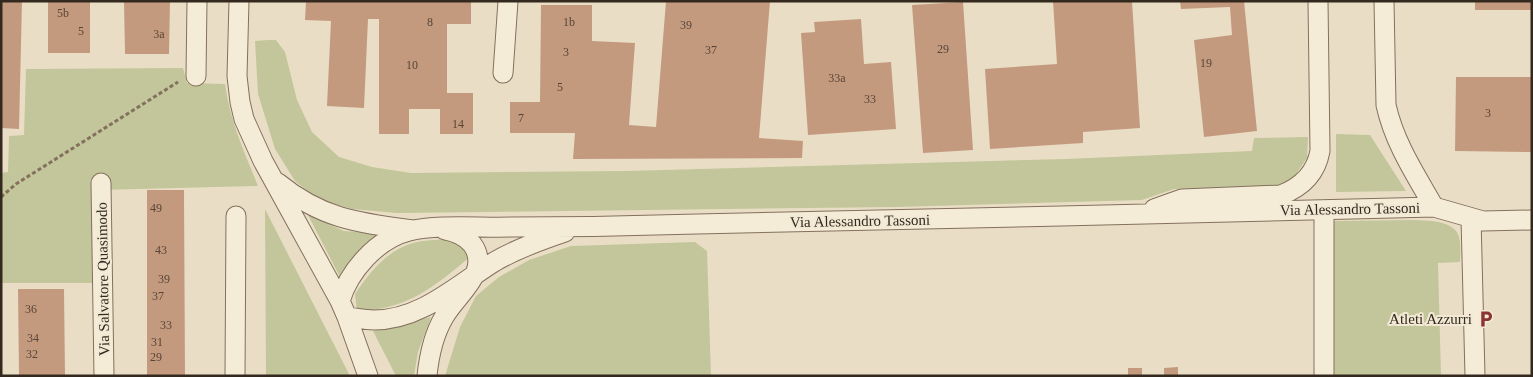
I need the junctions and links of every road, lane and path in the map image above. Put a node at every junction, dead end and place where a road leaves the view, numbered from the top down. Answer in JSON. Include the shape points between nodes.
{"nodes":[{"id":1,"x":197,"y":1,"type":"edge"},
{"id":2,"x":239,"y":1,"type":"edge"},
{"id":3,"x":508,"y":1,"type":"edge"},
{"id":4,"x":1318,"y":1,"type":"edge"},
{"id":5,"x":1384,"y":1,"type":"edge"},
{"id":6,"x":503,"y":73,"type":"dead end"},
{"id":7,"x":196,"y":76,"type":"joint"},
{"id":8,"x":274,"y":180,"type":"junction"},
{"id":9,"x":101,"y":183,"type":"dead end"},
{"id":10,"x":1,"y":197,"type":"edge"},
{"id":11,"x":1434,"y":207,"type":"junction"},
{"id":12,"x":1324,"y":210,"type":"junction"},
{"id":13,"x":1139,"y":214,"type":"junction"},
{"id":14,"x":236,"y":216,"type":"dead end"},
{"id":15,"x":1471,"y":218,"type":"junction"},
{"id":16,"x":1532,"y":220,"type":"edge"},
{"id":17,"x":580,"y":227,"type":"junction"},
{"id":18,"x":416,"y":230,"type":"junction"},
{"id":19,"x":476,"y":275,"type":"junction"},
{"id":20,"x":344,"y":309,"type":"junction"},
{"id":21,"x":104,"y":376,"type":"edge"},
{"id":22,"x":235,"y":376,"type":"edge"},
{"id":23,"x":368,"y":376,"type":"edge"},
{"id":24,"x":382,"y":376,"type":"edge"},
{"id":25,"x":426,"y":376,"type":"edge"},
{"id":26,"x":1324,"y":376,"type":"edge"},
{"id":27,"x":1475,"y":376,"type":"edge"}],
"edges":[{"from":1,"to":7,"type":"street"},
{"from":2,"to":8,"type":"street","via":[[237,76],[240,102],[252,137]]},
{"from":3,"to":6,"type":"street"},
{"from":4,"to":13,"type":"street","name":"Via Alessandro Tassoni","via":[[1320,151],[1318,162],[1307,179],[1281,195],[1182,199]]},
{"from":5,"to":11,"type":"street","name":"Via Alessandro Tassoni","via":[[1389,121]]},
{"from":7,"to":10,"type":"path","via":[[187,76],[16,184]]},
{"from":8,"to":18,"type":"street","via":[[295,197],[321,211],[354,222]]},
{"from":8,"to":20,"type":"street"},
{"from":9,"to":21,"type":"street","name":"Via Salvatore Quasimodo"},
{"from":11,"to":12,"type":"street","name":"Via Alessandro Tassoni"},
{"from":11,"to":15,"type":"street"},
{"from":12,"to":13,"type":"street","name":"Via Alessandro Tassoni"},
{"from":12,"to":26,"type":"street"},
{"from":13,"to":17,"type":"street","name":"Via Alessandro Tassoni"},
{"from":14,"to":22,"type":"street"},
{"from":15,"to":16,"type":"street"},
{"from":15,"to":27,"type":"street"},
{"from":17,"to":18,"type":"street","name":"Via Alessandro Tassoni"},
{"from":17,"to":19,"type":"street","name":"Via Alessandro Tassoni","via":[[523,248]]},
{"from":18,"to":19,"type":"street","name":"Via Alessandro Tassoni","via":[[447,231],[465,237],[476,250],[479,261]]},
{"from":18,"to":20,"type":"street","name":"Via Alessandro Tassoni","via":[[389,240],[357,268],[349,280]]},
{"from":19,"to":20,"type":"street","name":"Via Alessandro Tassoni","via":[[435,301],[396,316],[375,320]]},
{"from":19,"to":25,"type":"street","name":"Via Alessandro Tassoni","via":[[442,318]]},
{"from":20,"to":23,"type":"street"},
{"from":20,"to":24,"type":"street"}]}
